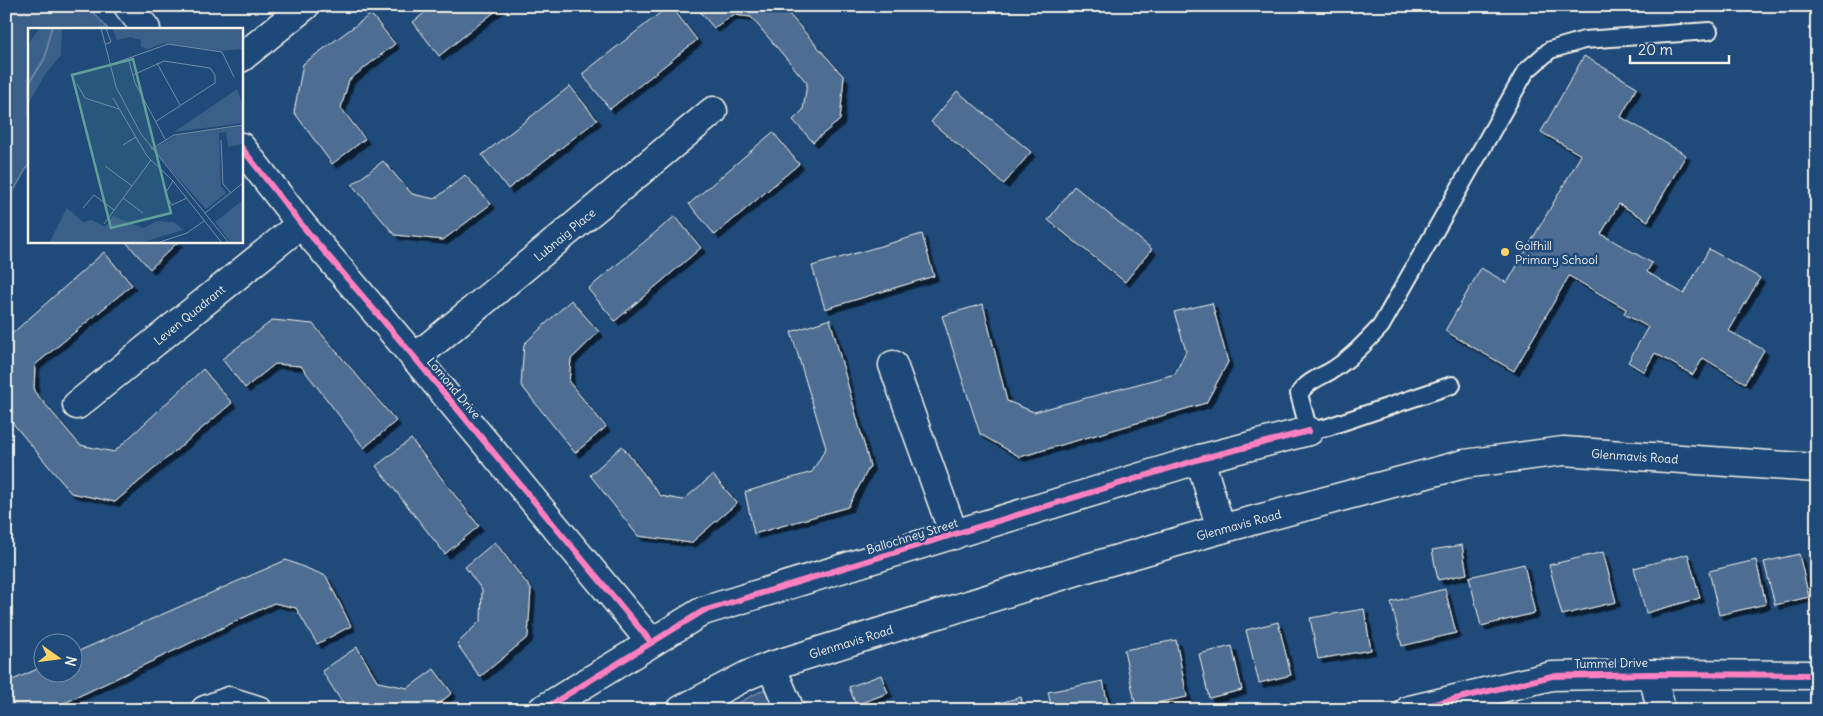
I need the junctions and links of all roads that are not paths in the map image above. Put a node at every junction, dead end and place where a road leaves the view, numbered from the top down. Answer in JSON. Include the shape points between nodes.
{"nodes":[{"id":1,"x":128,"y":6,"type":"edge"},
{"id":2,"x":305,"y":6,"type":"edge"},
{"id":3,"x":145,"y":28,"type":"edge"},
{"id":4,"x":1709,"y":31,"type":"dead end"},
{"id":5,"x":242,"y":57,"type":"edge"},
{"id":6,"x":713,"y":111,"type":"dead end"},
{"id":7,"x":242,"y":148,"type":"edge"},
{"id":8,"x":301,"y":224,"type":"junction"},
{"id":9,"x":415,"y":358,"type":"junction"},
{"id":10,"x":893,"y":365,"type":"dead end"},
{"id":11,"x":1452,"y":385,"type":"dead end"},
{"id":12,"x":77,"y":405,"type":"dead end"},
{"id":13,"x":1309,"y":431,"type":"junction"},
{"id":14,"x":1200,"y":459,"type":"junction"},
{"id":15,"x":1817,"y":468,"type":"edge"},
{"id":16,"x":1221,"y":529,"type":"junction"},
{"id":17,"x":954,"y":535,"type":"junction"},
{"id":18,"x":651,"y":642,"type":"junction"},
{"id":19,"x":771,"y":666,"type":"junction"},
{"id":20,"x":1653,"y":674,"type":"junction"},
{"id":21,"x":1817,"y":675,"type":"edge"},
{"id":22,"x":205,"y":710,"type":"edge"},
{"id":23,"x":258,"y":710,"type":"edge"},
{"id":24,"x":542,"y":710,"type":"edge"},
{"id":25,"x":681,"y":710,"type":"edge"},
{"id":26,"x":790,"y":710,"type":"edge"},
{"id":27,"x":1409,"y":710,"type":"edge"},
{"id":28,"x":1661,"y":710,"type":"edge"}],
"edges":[{"from":1,"to":3,"type":"street"},
{"from":2,"to":5,"type":"street"},
{"from":4,"to":13,"type":"lane","via":[[1584,40],[1550,50],[1526,72],[1381,326],[1358,350],[1304,385],[1299,394]]},
{"from":6,"to":9,"type":"street","name":"Lubnaig Place"},
{"from":7,"to":8,"type":"street","name":"Lomond Drive"},
{"from":8,"to":9,"type":"street","name":"Lomond Drive"},
{"from":8,"to":12,"type":"street","name":"Leven Quadrant"},
{"from":9,"to":18,"type":"street","name":"Lomond Drive"},
{"from":10,"to":17,"type":"street","name":"Ballochney Street"},
{"from":11,"to":13,"type":"lane"},
{"from":13,"to":14,"type":"street","name":"Ballochney Street"},
{"from":14,"to":16,"type":"street"},
{"from":14,"to":17,"type":"street","name":"Ballochney Street"},
{"from":15,"to":16,"type":"street","name":"Glenmavis Road","via":[[1563,451],[1464,464]]},
{"from":16,"to":19,"type":"street","name":"Glenmavis Road","via":[[966,604]]},
{"from":17,"to":18,"type":"street","name":"Ballochney Street","via":[[703,611]]},
{"from":18,"to":24,"type":"street","name":"Ballochney Street"},
{"from":19,"to":25,"type":"street","name":"Glenmavis Road"},
{"from":19,"to":26,"type":"street"},
{"from":20,"to":21,"type":"street","name":"Tummel Drive"},
{"from":20,"to":27,"type":"street","name":"Tummel Drive","via":[[1552,676]]},
{"from":20,"to":28,"type":"street"},
{"from":22,"to":23,"type":"street","via":[[229,701]]}]}
